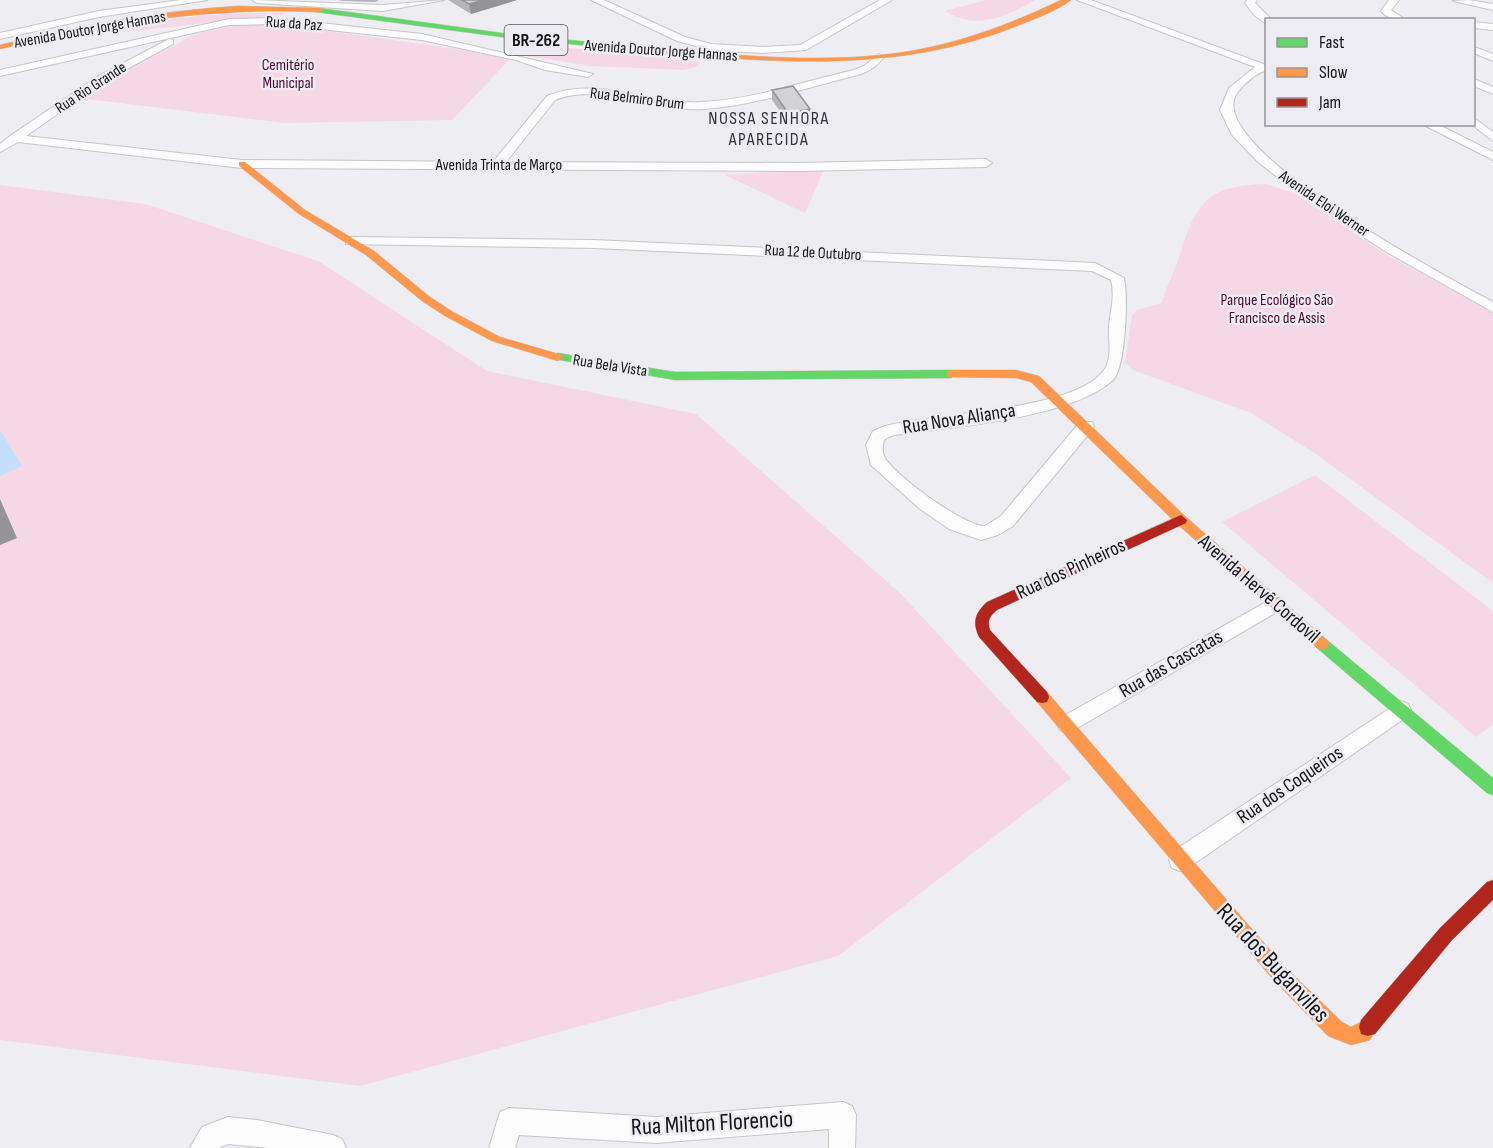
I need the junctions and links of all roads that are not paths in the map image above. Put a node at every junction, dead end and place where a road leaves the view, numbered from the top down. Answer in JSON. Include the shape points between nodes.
{"nodes":[{"id":1,"x":202,"y":0,"type":"edge"},
{"id":2,"x":256,"y":0,"type":"edge"},
{"id":3,"x":439,"y":0,"type":"edge"},
{"id":4,"x":596,"y":0,"type":"edge"},
{"id":5,"x":887,"y":0,"type":"edge"},
{"id":6,"x":1067,"y":0,"type":"edge"},
{"id":7,"x":1082,"y":0,"type":"edge"},
{"id":8,"x":1252,"y":0,"type":"edge"},
{"id":9,"x":1394,"y":0,"type":"edge"},
{"id":10,"x":1458,"y":1,"type":"edge"},
{"id":11,"x":313,"y":3,"type":"junction"},
{"id":12,"x":1493,"y":8,"type":"edge"},
{"id":13,"x":299,"y":9,"type":"junction"},
{"id":14,"x":1265,"y":18,"type":"edge"},
{"id":15,"x":1398,"y":18,"type":"edge"},
{"id":16,"x":1475,"y":25,"type":"edge"},
{"id":17,"x":436,"y":26,"type":"junction"},
{"id":18,"x":1493,"y":27,"type":"edge"},
{"id":19,"x":186,"y":32,"type":"junction"},
{"id":20,"x":0,"y":36,"type":"edge"},
{"id":21,"x":422,"y":37,"type":"junction"},
{"id":22,"x":533,"y":40,"type":"junction"},
{"id":23,"x":0,"y":47,"type":"edge"},
{"id":24,"x":471,"y":48,"type":"junction"},
{"id":25,"x":1475,"y":51,"type":"edge"},
{"id":26,"x":879,"y":57,"type":"junction"},
{"id":27,"x":1493,"y":58,"type":"edge"},
{"id":28,"x":1264,"y":67,"type":"edge"},
{"id":29,"x":0,"y":73,"type":"edge"},
{"id":30,"x":588,"y":74,"type":"dead end"},
{"id":31,"x":1475,"y":83,"type":"edge"},
{"id":32,"x":1493,"y":91,"type":"edge"},
{"id":33,"x":1475,"y":123,"type":"edge"},
{"id":34,"x":1431,"y":126,"type":"edge"},
{"id":35,"x":14,"y":138,"type":"junction"},
{"id":36,"x":1493,"y":138,"type":"edge"},
{"id":37,"x":0,"y":149,"type":"edge"},
{"id":38,"x":1493,"y":156,"type":"edge"},
{"id":39,"x":986,"y":163,"type":"dead end"},
{"id":40,"x":242,"y":164,"type":"junction"},
{"id":41,"x":497,"y":165,"type":"junction"},
{"id":42,"x":351,"y":241,"type":"junction"},
{"id":43,"x":1493,"y":308,"type":"edge"},
{"id":44,"x":1035,"y":379,"type":"joint"},
{"id":45,"x":1059,"y":401,"type":"junction"},
{"id":46,"x":1086,"y":426,"type":"junction"},
{"id":47,"x":1181,"y":520,"type":"junction"},
{"id":48,"x":1275,"y":604,"type":"junction"},
{"id":49,"x":984,"y":633,"type":"joint"},
{"id":50,"x":1401,"y":710,"type":"junction"},
{"id":51,"x":1066,"y":724,"type":"junction"},
{"id":52,"x":1493,"y":788,"type":"edge"},
{"id":53,"x":1180,"y":860,"type":"junction"},
{"id":54,"x":1493,"y":888,"type":"edge"},
{"id":55,"x":654,"y":1139,"type":"edge"},
{"id":56,"x":203,"y":1148,"type":"edge"},
{"id":57,"x":333,"y":1148,"type":"edge"},
{"id":58,"x":502,"y":1148,"type":"edge"},
{"id":59,"x":842,"y":1148,"type":"edge"}],
"edges":[{"from":1,"to":20,"type":"street","via":[[99,14]]},
{"from":2,"to":11,"type":"street"},
{"from":3,"to":11,"type":"street","via":[[383,8]]},
{"from":4,"to":5,"type":"street","via":[[681,39],[711,47],[763,50],[802,48]]},
{"from":6,"to":26,"type":"main road","name":"Avenida Doutor Jorge Hannas","number":"BR-262","via":[[1035,18],[995,32]]},
{"from":7,"to":28,"type":"street"},
{"from":8,"to":14,"type":"street","via":[[1253,9]]},
{"from":9,"to":15,"type":"street","via":[[1386,11]]},
{"from":10,"to":12,"type":"street"},
{"from":11,"to":13,"type":"street"},
{"from":13,"to":17,"type":"main road","name":"Avenida Doutor Jorge Hannas","number":"BR-262"},
{"from":13,"to":23,"type":"main road","name":"Avenida Doutor Jorge Hannas","number":"BR-262","via":[[216,11],[138,20]]},
{"from":16,"to":18,"type":"street"},
{"from":17,"to":21,"type":"street"},
{"from":17,"to":22,"type":"main road","name":"Avenida Doutor Jorge Hannas","number":"BR-262"},
{"from":19,"to":21,"type":"street","name":"Rua da Paz","via":[[229,22],[273,21]]},
{"from":19,"to":29,"type":"street","name":"Rua da Paz"},
{"from":19,"to":35,"type":"street","name":"Rua Rio Grande","via":[[100,79]]},
{"from":21,"to":24,"type":"street","name":"Rua da Paz"},
{"from":22,"to":24,"type":"street"},
{"from":22,"to":26,"type":"main road","name":"Avenida Doutor Jorge Hannas","number":"BR-262","via":[[743,57]]},
{"from":24,"to":30,"type":"street","name":"Rua da Paz"},
{"from":25,"to":27,"type":"street"},
{"from":26,"to":41,"type":"street","name":"Rua Belmiro Brum","via":[[857,72],[709,105],[565,92],[550,98]]},
{"from":28,"to":43,"type":"street","name":"Avenida Eloi Werner","via":[[1227,99],[1226,112],[1232,130],[1245,145],[1281,175],[1400,255]]},
{"from":31,"to":32,"type":"street"},
{"from":33,"to":36,"type":"street"},
{"from":34,"to":38,"type":"street"},
{"from":35,"to":37,"type":"street","name":"Rua Rio Grande"},
{"from":35,"to":40,"type":"street","name":"Avenida Trinta de Março"},
{"from":39,"to":41,"type":"street","name":"Avenida Trinta de Março","via":[[808,167]]},
{"from":40,"to":41,"type":"street","name":"Avenida Trinta de Março"},
{"from":40,"to":42,"type":"main road","name":"Rua Bela Vista","via":[[302,212]]},
{"from":42,"to":44,"type":"main road","name":"Rua Bela Vista","via":[[449,314],[496,339],[577,362],[675,376],[1016,374]]},
{"from":42,"to":45,"type":"street","name":"Rua 12 de Outubro","via":[[606,244],[1095,267],[1116,279],[1122,298],[1113,368],[1094,385]]},
{"from":44,"to":45,"type":"main road","name":"Avenida Hervê Cordovil"},
{"from":45,"to":46,"type":"main road","name":"Avenida Hervê Cordovil"},
{"from":45,"to":46,"type":"street","name":"Rua Nova Aliança","via":[[891,430],[879,435],[874,445],[876,461],[954,523],[984,533],[1007,521]]},
{"from":46,"to":47,"type":"main road","name":"Avenida Hervê Cordovil"},
{"from":47,"to":48,"type":"main road","name":"Avenida Hervê Cordovil"},
{"from":47,"to":49,"type":"main road","name":"Rua dos Pinheiros","via":[[993,606],[980,622]]},
{"from":48,"to":50,"type":"main road","name":"Avenida Hervê Cordovil"},
{"from":48,"to":51,"type":"street","name":"Rua das Cascatas"},
{"from":49,"to":51,"type":"main road","name":"Rua dos Buganviles"},
{"from":50,"to":52,"type":"main road","name":"Avenida Hervê Cordovil"},
{"from":50,"to":53,"type":"street","name":"Rua dos Coqueiros"},
{"from":51,"to":53,"type":"main road","name":"Rua dos Buganviles"},
{"from":53,"to":54,"type":"main road","name":"Rua dos Buganviles","via":[[1277,971],[1335,1029],[1352,1036],[1363,1034],[1446,934]]},
{"from":55,"to":58,"type":"street","name":"Rua Milton Florencio","via":[[509,1121]]},
{"from":55,"to":59,"type":"street","name":"Rua Milton Florencio","via":[[843,1115]]},
{"from":56,"to":57,"type":"street","via":[[207,1139],[221,1131]]}]}
